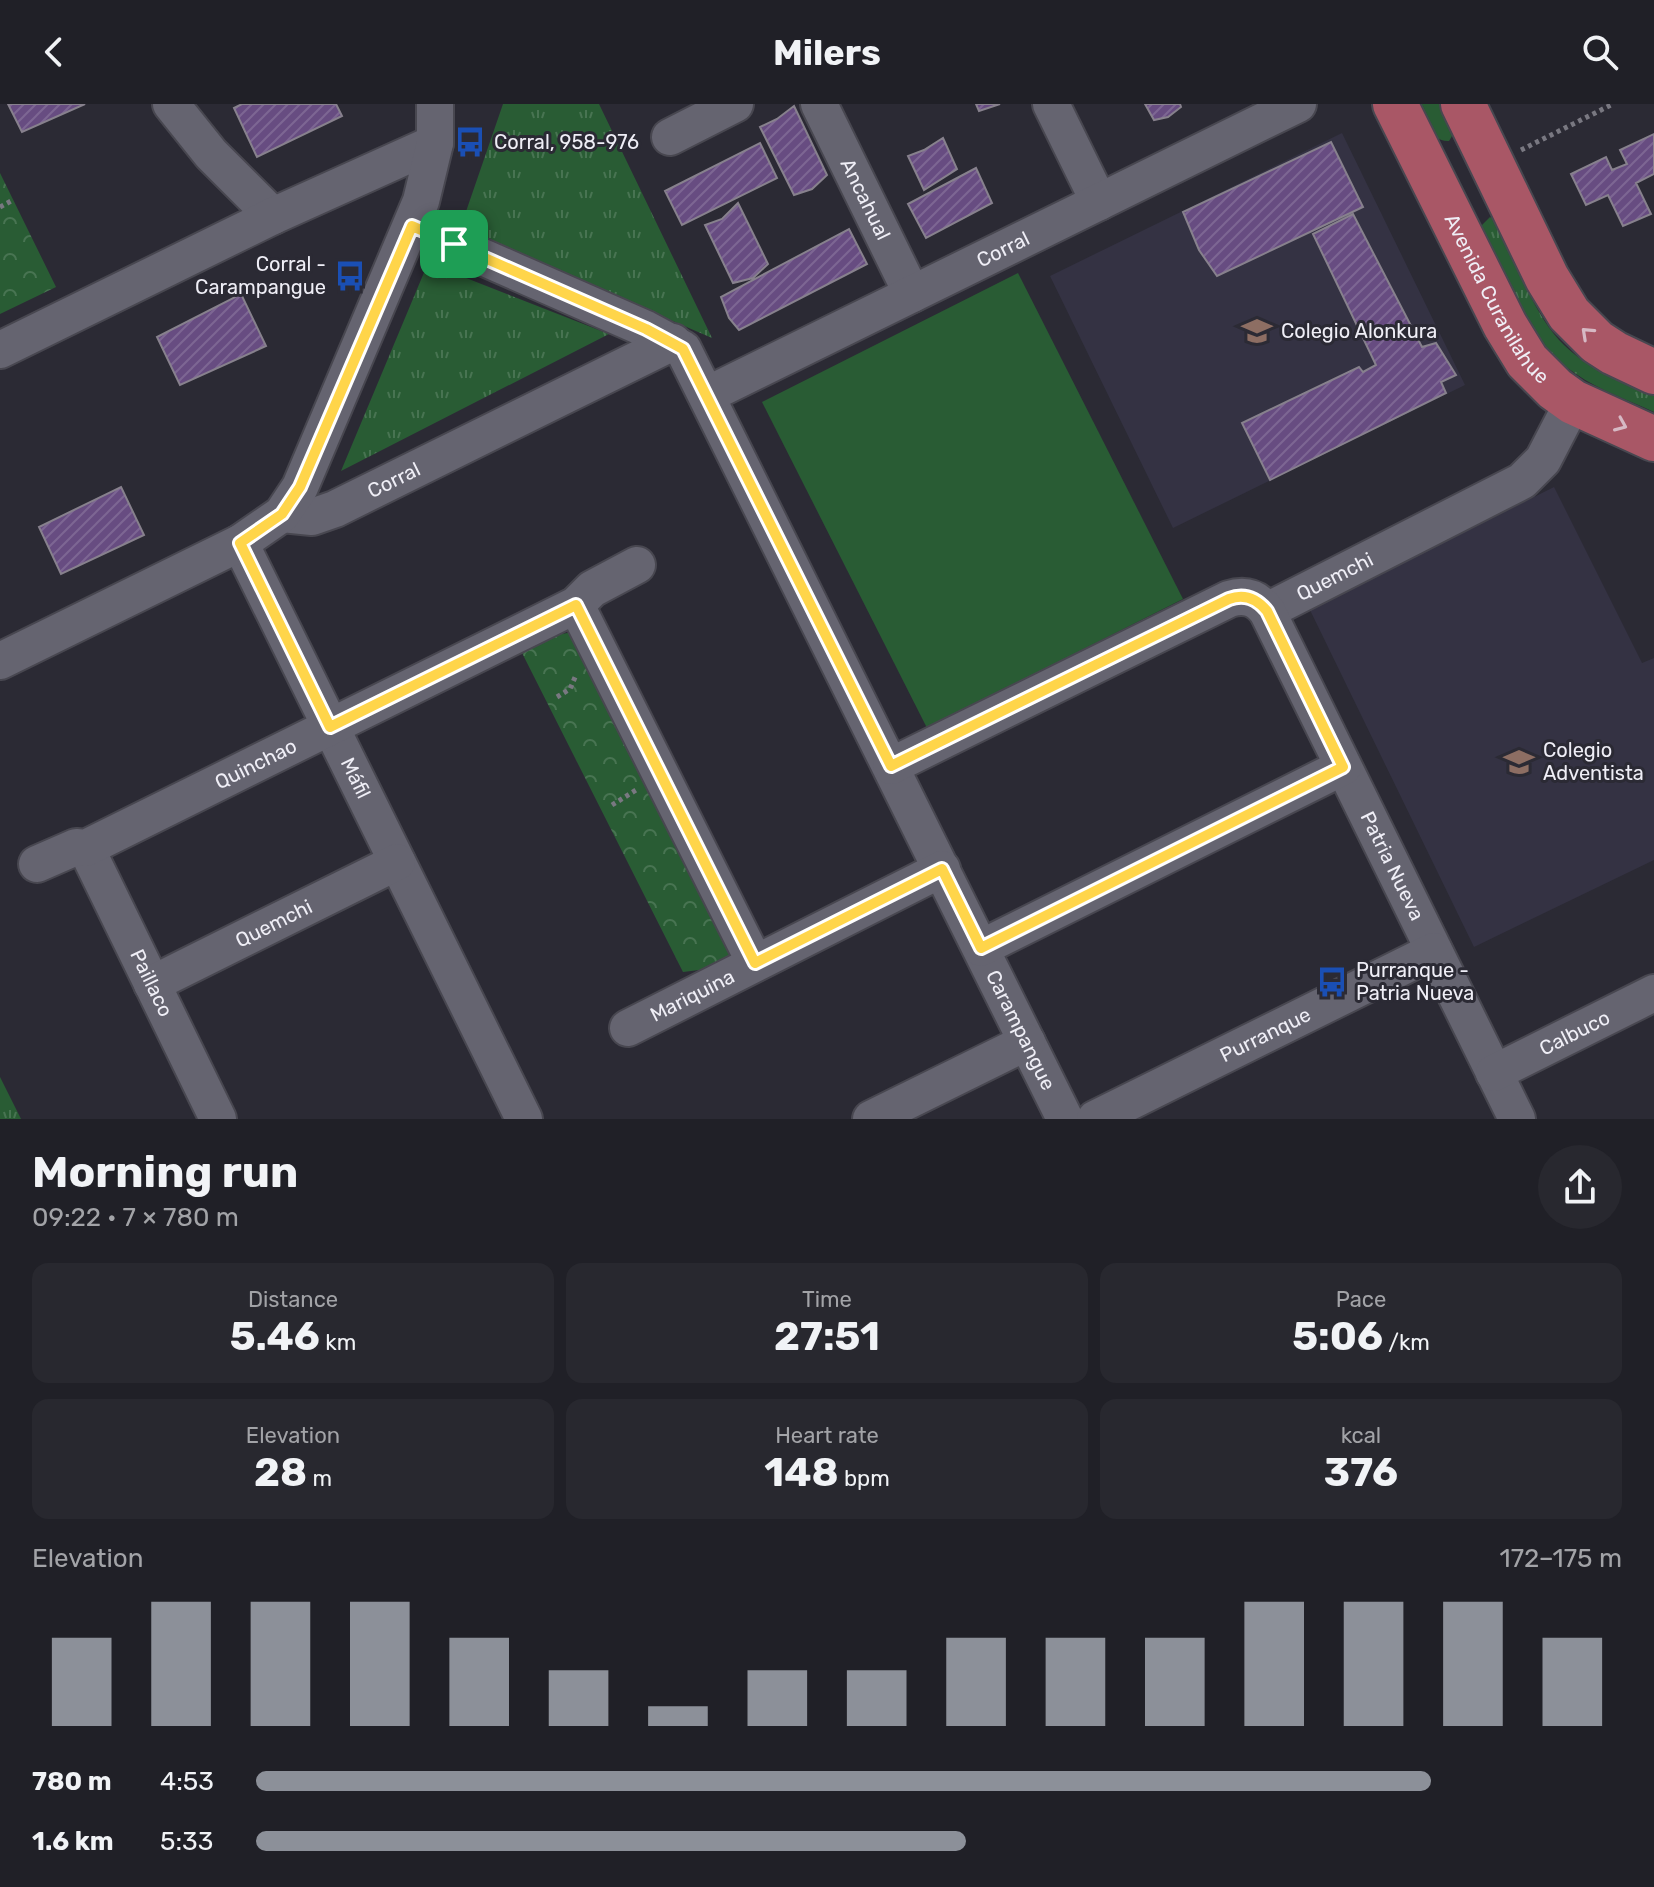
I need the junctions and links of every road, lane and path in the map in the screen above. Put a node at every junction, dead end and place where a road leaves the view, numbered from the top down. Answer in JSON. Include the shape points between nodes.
{"nodes":[{"id":1,"x":171,"y":104,"type":"edge"},
{"id":2,"x":435,"y":104,"type":"edge"},
{"id":3,"x":455,"y":104,"type":"edge"},
{"id":4,"x":735,"y":104,"type":"edge"},
{"id":5,"x":819,"y":104,"type":"edge"},
{"id":6,"x":1051,"y":104,"type":"edge"},
{"id":7,"x":1298,"y":104,"type":"edge"},
{"id":8,"x":1395,"y":104,"type":"edge"},
{"id":9,"x":1463,"y":104,"type":"edge"},
{"id":10,"x":1613,"y":104,"type":"edge"},
{"id":11,"x":670,"y":137,"type":"dead end"},
{"id":12,"x":435,"y":143,"type":"junction"},
{"id":13,"x":1501,"y":147,"type":"junction"},
{"id":14,"x":1428,"y":171,"type":"junction"},
{"id":15,"x":13,"y":200,"type":"dead end"},
{"id":16,"x":1099,"y":202,"type":"junction"},
{"id":17,"x":0,"y":207,"type":"edge"},
{"id":18,"x":273,"y":216,"type":"junction"},
{"id":19,"x":412,"y":226,"type":"junction"},
{"id":20,"x":912,"y":294,"type":"junction"},
{"id":21,"x":673,"y":342,"type":"junction"},
{"id":22,"x":0,"y":350,"type":"edge"},
{"id":23,"x":1654,"y":372,"type":"edge"},
{"id":24,"x":707,"y":395,"type":"junction"},
{"id":25,"x":1573,"y":402,"type":"junction"},
{"id":26,"x":1654,"y":439,"type":"edge"},
{"id":27,"x":282,"y":514,"type":"junction"},
{"id":28,"x":240,"y":543,"type":"junction"},
{"id":29,"x":637,"y":565,"type":"dead end"},
{"id":30,"x":576,"y":605,"type":"junction"},
{"id":31,"x":1267,"y":611,"type":"junction"},
{"id":32,"x":0,"y":661,"type":"edge"},
{"id":33,"x":330,"y":727,"type":"junction"},
{"id":34,"x":891,"y":766,"type":"junction"},
{"id":35,"x":1343,"y":767,"type":"junction"},
{"id":36,"x":86,"y":848,"type":"junction"},
{"id":37,"x":397,"y":862,"type":"junction"},
{"id":38,"x":37,"y":864,"type":"dead end"},
{"id":39,"x":942,"y":869,"type":"junction"},
{"id":40,"x":981,"y":948,"type":"junction"},
{"id":41,"x":1434,"y":951,"type":"junction"},
{"id":42,"x":755,"y":963,"type":"junction"},
{"id":43,"x":152,"y":984,"type":"junction"},
{"id":44,"x":1654,"y":993,"type":"edge"},
{"id":45,"x":628,"y":1028,"type":"dead end"},
{"id":46,"x":1027,"y":1042,"type":"junction"},
{"id":47,"x":1494,"y":1073,"type":"junction"},
{"id":48,"x":218,"y":1119,"type":"edge"},
{"id":49,"x":524,"y":1119,"type":"edge"},
{"id":50,"x":871,"y":1119,"type":"edge"},
{"id":51,"x":1065,"y":1119,"type":"edge"},
{"id":52,"x":1095,"y":1119,"type":"edge"},
{"id":53,"x":1517,"y":1119,"type":"edge"}],
"edges":[{"from":1,"to":18,"type":"street","via":[[211,154]]},
{"from":2,"to":12,"type":"street"},
{"from":3,"to":12,"type":"street"},
{"from":4,"to":11,"type":"street"},
{"from":5,"to":20,"type":"street","name":"Ancahual"},
{"from":6,"to":16,"type":"street"},
{"from":7,"to":16,"type":"street","name":"Corral"},
{"from":8,"to":14,"type":"main road","name":"Avenida Curanilahue"},
{"from":9,"to":13,"type":"main road"},
{"from":10,"to":13,"type":"path"},
{"from":12,"to":18,"type":"street"},
{"from":12,"to":19,"type":"street"},
{"from":13,"to":14,"type":"main road"},
{"from":23,"to":13,"type":"main road","one_way":true,"via":[[1597,342],[1569,314],[1547,278]]},
{"from":14,"to":25,"type":"main road","name":"Avenida Curanilahue","via":[[1516,346]]},
{"from":15,"to":17,"type":"path"},
{"from":16,"to":20,"type":"street","name":"Corral"},
{"from":18,"to":22,"type":"street"},
{"from":19,"to":21,"type":"street"},
{"from":19,"to":27,"type":"street","via":[[300,487]]},
{"from":20,"to":24,"type":"street","name":"Corral"},
{"from":21,"to":24,"type":"street","name":"Carampangue","via":[[683,349]]},
{"from":21,"to":27,"type":"street","name":"Corral","via":[[335,509],[312,517]]},
{"from":24,"to":34,"type":"street","name":"Carampangue"},
{"from":25,"to":26,"type":"main road","name":"Avenida Curanilahue","one_way":true},
{"from":25,"to":31,"type":"street","name":"Quemchi","via":[[1543,460],[1522,481]]},
{"from":27,"to":28,"type":"street"},
{"from":28,"to":32,"type":"street"},
{"from":28,"to":33,"type":"street","name":"Máfil"},
{"from":29,"to":30,"type":"street","name":"Quinchao","via":[[592,589]]},
{"from":30,"to":33,"type":"street","name":"Quinchao"},
{"from":30,"to":42,"type":"street","name":"Mariquina"},
{"from":31,"to":34,"type":"street","via":[[1250,598],[1229,599]]},
{"from":31,"to":35,"type":"street","name":"Patria Nueva"},
{"from":33,"to":36,"type":"street","name":"Quinchao"},
{"from":33,"to":37,"type":"street","name":"Máfil"},
{"from":34,"to":39,"type":"street","name":"Carampangue"},
{"from":35,"to":40,"type":"street"},
{"from":35,"to":41,"type":"street","name":"Patria Nueva"},
{"from":36,"to":38,"type":"street","name":"Quinchao","via":[[76,847]]},
{"from":36,"to":43,"type":"street","name":"Paillaco"},
{"from":37,"to":43,"type":"street","name":"Quemchi"},
{"from":37,"to":49,"type":"street","name":"Máfil"},
{"from":39,"to":40,"type":"street","name":"Carampangue"},
{"from":39,"to":42,"type":"street","name":"Mariquina"},
{"from":40,"to":46,"type":"street","name":"Carampangue"},
{"from":41,"to":47,"type":"street","name":"Patria Nueva"},
{"from":41,"to":52,"type":"street","name":"Purranque"},
{"from":42,"to":45,"type":"street","name":"Mariquina"},
{"from":43,"to":48,"type":"street","name":"Paillaco"},
{"from":44,"to":47,"type":"street","name":"Calbuco"},
{"from":46,"to":50,"type":"street"},
{"from":46,"to":51,"type":"street","name":"Carampangue"},
{"from":47,"to":53,"type":"street","name":"Patria Nueva"}]}
